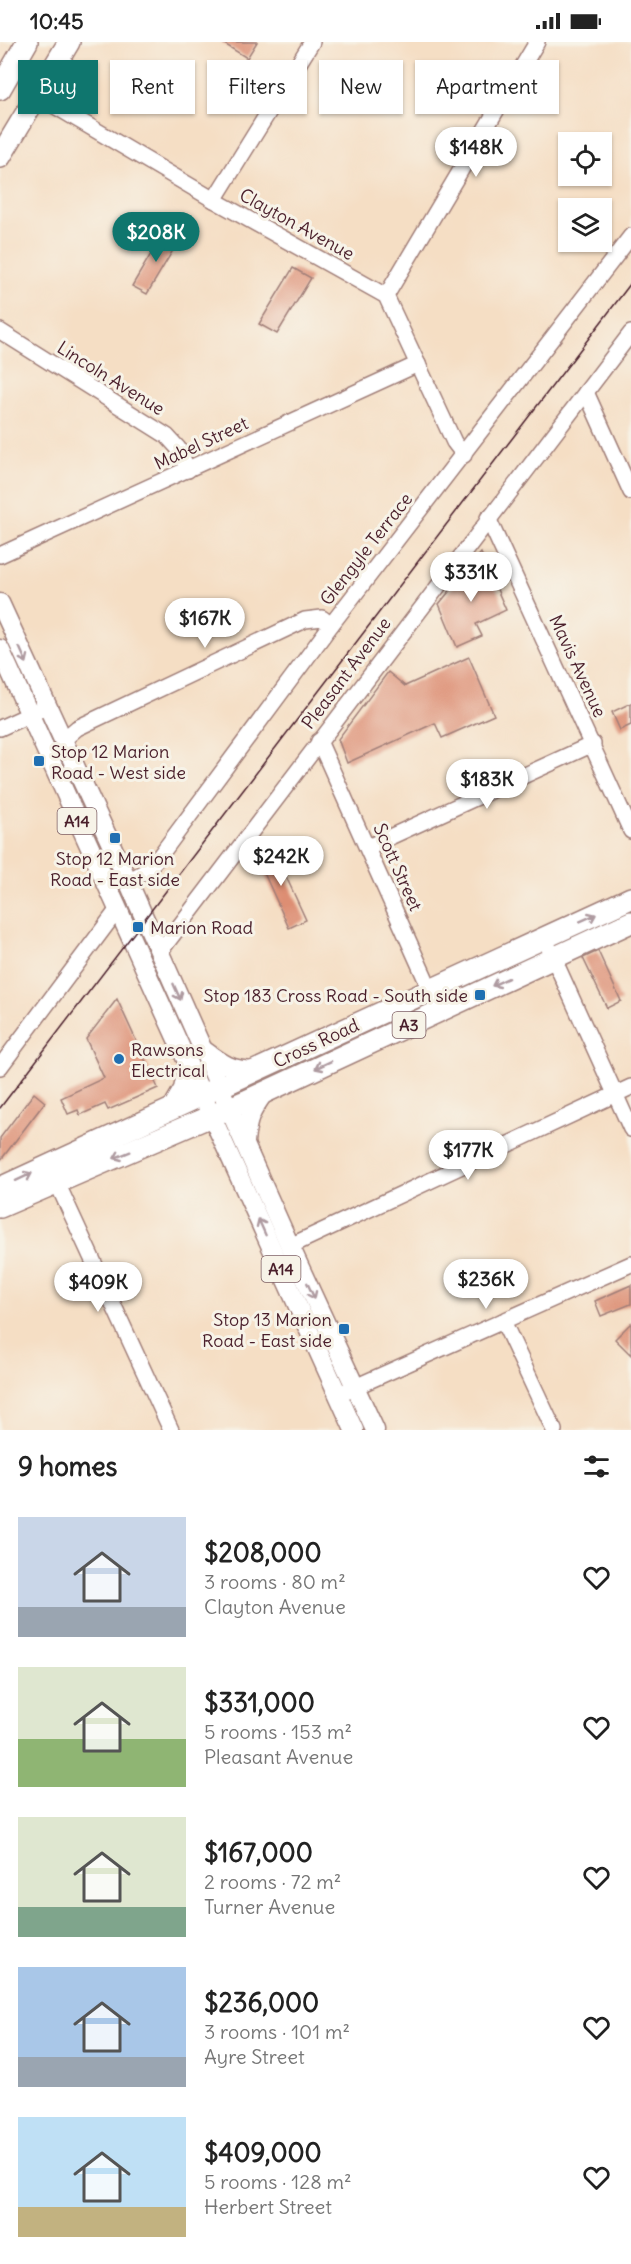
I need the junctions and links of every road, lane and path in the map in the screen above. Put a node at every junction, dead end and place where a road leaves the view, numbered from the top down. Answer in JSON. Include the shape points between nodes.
{"nodes":[{"id":1,"x":27,"y":42,"type":"edge"},
{"id":2,"x":69,"y":42,"type":"edge"},
{"id":3,"x":312,"y":42,"type":"edge"},
{"id":4,"x":537,"y":42,"type":"edge"},
{"id":5,"x":59,"y":60,"type":"edge"},
{"id":6,"x":0,"y":89,"type":"edge"},
{"id":7,"x":26,"y":114,"type":"edge"},
{"id":8,"x":68,"y":114,"type":"edge"},
{"id":9,"x":20,"y":123,"type":"junction"},
{"id":10,"x":0,"y":142,"type":"edge"},
{"id":11,"x":0,"y":157,"type":"edge"},
{"id":12,"x":214,"y":200,"type":"junction"},
{"id":13,"x":631,"y":236,"type":"edge"},
{"id":14,"x":386,"y":296,"type":"junction"},
{"id":15,"x":0,"y":331,"type":"edge"},
{"id":16,"x":631,"y":333,"type":"edge"},
{"id":17,"x":418,"y":364,"type":"junction"},
{"id":18,"x":586,"y":392,"type":"junction"},
{"id":19,"x":464,"y":455,"type":"junction"},
{"id":20,"x":188,"y":470,"type":"junction"},
{"id":21,"x":631,"y":492,"type":"edge"},
{"id":22,"x":488,"y":518,"type":"junction"},
{"id":23,"x":0,"y":555,"type":"edge"},
{"id":24,"x":0,"y":603,"type":"edge"},
{"id":25,"x":331,"y":625,"type":"junction"},
{"id":26,"x":0,"y":650,"type":"edge"},
{"id":27,"x":46,"y":707,"type":"junction"},
{"id":28,"x":29,"y":714,"type":"junction"},
{"id":29,"x":0,"y":728,"type":"edge"},
{"id":30,"x":62,"y":741,"type":"junction"},
{"id":31,"x":319,"y":741,"type":"junction"},
{"id":32,"x":593,"y":744,"type":"junction"},
{"id":33,"x":631,"y":831,"type":"edge"},
{"id":34,"x":368,"y":847,"type":"junction"},
{"id":35,"x":128,"y":881,"type":"junction"},
{"id":36,"x":631,"y":898,"type":"edge"},
{"id":37,"x":118,"y":909,"type":"junction"},
{"id":38,"x":631,"y":922,"type":"edge"},
{"id":39,"x":544,"y":937,"type":"junction"},
{"id":40,"x":159,"y":953,"type":"junction"},
{"id":41,"x":553,"y":957,"type":"junction"},
{"id":42,"x":430,"y":990,"type":"junction"},
{"id":43,"x":440,"y":1010,"type":"junction"},
{"id":44,"x":203,"y":1050,"type":"junction"},
{"id":45,"x":188,"y":1064,"type":"junction"},
{"id":46,"x":0,"y":1067,"type":"edge"},
{"id":47,"x":255,"y":1071,"type":"junction"},
{"id":48,"x":631,"y":1087,"type":"edge"},
{"id":49,"x":211,"y":1092,"type":"junction"},
{"id":50,"x":264,"y":1093,"type":"junction"},
{"id":51,"x":615,"y":1094,"type":"junction"},
{"id":52,"x":170,"y":1111,"type":"junction"},
{"id":53,"x":220,"y":1112,"type":"junction"},
{"id":54,"x":631,"y":1129,"type":"edge"},
{"id":55,"x":176,"y":1132,"type":"junction"},
{"id":56,"x":245,"y":1142,"type":"junction"},
{"id":57,"x":224,"y":1143,"type":"junction"},
{"id":58,"x":53,"y":1174,"type":"junction"},
{"id":59,"x":0,"y":1188,"type":"edge"},
{"id":60,"x":0,"y":1207,"type":"edge"},
{"id":61,"x":290,"y":1246,"type":"junction"},
{"id":62,"x":631,"y":1264,"type":"edge"},
{"id":63,"x":504,"y":1321,"type":"junction"},
{"id":64,"x":355,"y":1388,"type":"junction"},
{"id":65,"x":338,"y":1395,"type":"junction"},
{"id":66,"x":171,"y":1430,"type":"edge"},
{"id":67,"x":354,"y":1430,"type":"edge"},
{"id":68,"x":375,"y":1430,"type":"edge"},
{"id":69,"x":554,"y":1430,"type":"edge"}],
"edges":[{"from":1,"to":6,"type":"highway"},
{"from":2,"to":5,"type":"highway"},
{"from":3,"to":12,"type":"street"},
{"from":4,"to":14,"type":"street"},
{"from":7,"to":9,"type":"highway"},
{"from":8,"to":12,"type":"street","name":"Clayton Avenue"},
{"from":9,"to":10,"type":"highway"},
{"from":9,"to":11,"type":"highway"},
{"from":12,"to":14,"type":"street","name":"Clayton Avenue"},
{"from":13,"to":19,"type":"street","name":"Glengyle Terrace"},
{"from":14,"to":17,"type":"street"},
{"from":15,"to":20,"type":"street","name":"Lincoln Avenue","via":[[167,436],[178,448]]},
{"from":16,"to":18,"type":"street","name":"Pleasant Avenue"},
{"from":17,"to":19,"type":"street","via":[[454,442]]},
{"from":17,"to":20,"type":"street","name":"Mabel Street"},
{"from":18,"to":21,"type":"street"},
{"from":18,"to":22,"type":"street","name":"Pleasant Avenue"},
{"from":19,"to":25,"type":"street","name":"Glengyle Terrace"},
{"from":20,"to":23,"type":"street","name":"Mabel Street"},
{"from":22,"to":31,"type":"street","name":"Pleasant Avenue"},
{"from":22,"to":32,"type":"street","name":"Mavis Avenue"},
{"from":24,"to":27,"type":"main road","number":"A14","one_way":true},
{"from":25,"to":30,"type":"street","via":[[322,618],[305,620],[77,728]]},
{"from":25,"to":35,"type":"street","name":"Glengyle Terrace","via":[[159,857]]},
{"from":26,"to":28,"type":"main road","number":"A14"},
{"from":27,"to":28,"type":"street"},
{"from":27,"to":30,"type":"main road","number":"A14"},
{"from":28,"to":29,"type":"street"},
{"from":28,"to":37,"type":"main road","number":"A14"},
{"from":30,"to":35,"type":"main road","number":"A14"},
{"from":31,"to":34,"type":"street","name":"Scott Street"},
{"from":31,"to":40,"type":"street","name":"Pleasant Avenue"},
{"from":32,"to":33,"type":"street","name":"Mavis Avenue"},
{"from":32,"to":34,"type":"street"},
{"from":34,"to":42,"type":"street","name":"Scott Street"},
{"from":35,"to":40,"type":"main road","number":"A14"},
{"from":39,"to":36,"type":"highway","name":"Cross Road","number":"A3","one_way":true},
{"from":37,"to":45,"type":"main road","number":"A14"},
{"from":37,"to":46,"type":"street"},
{"from":38,"to":41,"type":"highway","name":"Cross Road","number":"A3"},
{"from":39,"to":41,"type":"street"},
{"from":39,"to":42,"type":"highway","name":"Cross Road","number":"A3"},
{"from":40,"to":44,"type":"main road","number":"A14","one_way":true},
{"from":41,"to":43,"type":"highway","name":"Cross Road","number":"A3","one_way":true},
{"from":41,"to":51,"type":"street"},
{"from":42,"to":43,"type":"street","name":"Scott Street"},
{"from":42,"to":47,"type":"highway","name":"Cross Road","number":"A3"},
{"from":43,"to":50,"type":"highway","name":"Cross Road","number":"A3","one_way":true},
{"from":44,"to":47,"type":"main road","via":[[230,1068]]},
{"from":44,"to":49,"type":"main road","number":"A14"},
{"from":45,"to":49,"type":"main road","number":"A14"},
{"from":45,"to":52,"type":"main road","via":[[183,1089]]},
{"from":47,"to":49,"type":"highway","name":"Cross Road","number":"A3"},
{"from":48,"to":51,"type":"street"},
{"from":49,"to":52,"type":"highway","name":"Cross Road","number":"A3"},
{"from":49,"to":53,"type":"main road","number":"A14"},
{"from":50,"to":53,"type":"highway","name":"Cross Road","number":"A3"},
{"from":50,"to":56,"type":"main road","via":[[250,1112]]},
{"from":51,"to":54,"type":"street"},
{"from":51,"to":61,"type":"street"},
{"from":52,"to":58,"type":"highway","name":"Cross Road","number":"A3"},
{"from":53,"to":55,"type":"highway","name":"Cross Road","number":"A3"},
{"from":53,"to":56,"type":"main road","number":"A14"},
{"from":53,"to":57,"type":"main road","number":"A14"},
{"from":55,"to":57,"type":"main road","via":[[204,1132]]},
{"from":55,"to":58,"type":"highway","name":"Cross Road","number":"A3","one_way":true},
{"from":56,"to":61,"type":"main road","number":"A14"},
{"from":65,"to":57,"type":"main road","number":"A14","one_way":true},
{"from":59,"to":58,"type":"highway","name":"Cross Road","number":"A3","one_way":true},
{"from":58,"to":60,"type":"highway","name":"Cross Road","number":"A3"},
{"from":58,"to":66,"type":"street"},
{"from":61,"to":64,"type":"main road","number":"A14","one_way":true},
{"from":62,"to":63,"type":"street"},
{"from":63,"to":64,"type":"street"},
{"from":63,"to":69,"type":"street"},
{"from":64,"to":65,"type":"street"},
{"from":64,"to":68,"type":"main road","number":"A14"},
{"from":65,"to":67,"type":"main road","number":"A14"}]}
